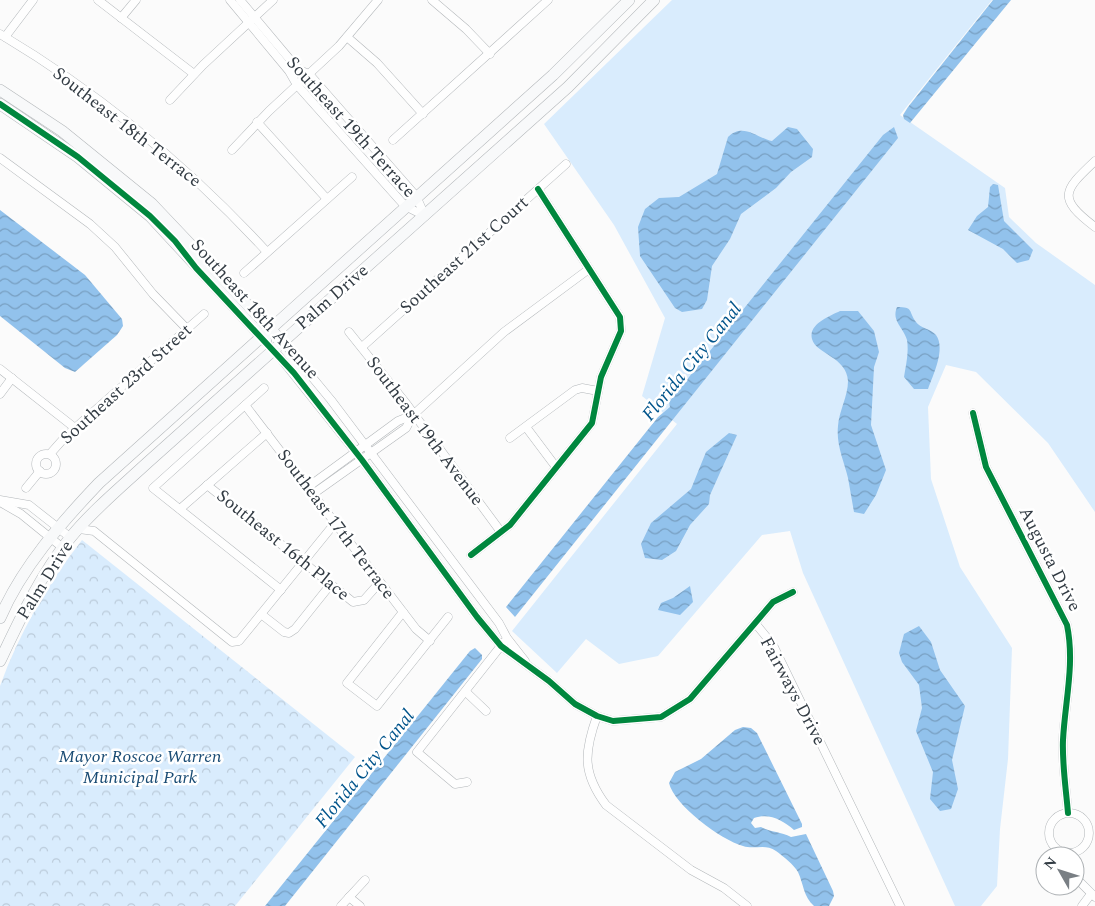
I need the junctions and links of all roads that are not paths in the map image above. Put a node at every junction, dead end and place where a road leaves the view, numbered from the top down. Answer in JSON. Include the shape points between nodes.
{"nodes":[{"id":1,"x":33,"y":0,"type":"edge"},
{"id":2,"x":98,"y":0,"type":"edge"},
{"id":3,"x":136,"y":0,"type":"edge"},
{"id":4,"x":230,"y":0,"type":"edge"},
{"id":5,"x":240,"y":0,"type":"edge"},
{"id":6,"x":273,"y":0,"type":"edge"},
{"id":7,"x":378,"y":0,"type":"edge"},
{"id":8,"x":432,"y":0,"type":"edge"},
{"id":9,"x":548,"y":0,"type":"edge"},
{"id":10,"x":629,"y":0,"type":"edge"},
{"id":11,"x":654,"y":0,"type":"edge"},
{"id":12,"x":121,"y":18,"type":"junction"},
{"id":13,"x":252,"y":19,"type":"junction"},
{"id":14,"x":3,"y":36,"type":"edge"},
{"id":15,"x":346,"y":38,"type":"junction"},
{"id":16,"x":490,"y":54,"type":"junction"},
{"id":17,"x":194,"y":74,"type":"junction"},
{"id":18,"x":309,"y":74,"type":"junction"},
{"id":19,"x":297,"y":85,"type":"junction"},
{"id":20,"x":0,"y":90,"type":"edge"},
{"id":21,"x":323,"y":90,"type":"junction"},
{"id":22,"x":170,"y":100,"type":"dead end"},
{"id":23,"x":311,"y":101,"type":"junction"},
{"id":24,"x":0,"y":104,"type":"edge"},
{"id":25,"x":423,"y":114,"type":"junction"},
{"id":26,"x":257,"y":122,"type":"junction"},
{"id":27,"x":393,"y":140,"type":"dead end"},
{"id":28,"x":232,"y":150,"type":"dead end"},
{"id":29,"x":0,"y":158,"type":"edge"},
{"id":30,"x":1095,"y":161,"type":"edge"},
{"id":31,"x":566,"y":164,"type":"dead end"},
{"id":32,"x":352,"y":176,"type":"dead end"},
{"id":33,"x":538,"y":189,"type":"junction"},
{"id":34,"x":416,"y":196,"type":"junction"},
{"id":35,"x":327,"y":199,"type":"junction"},
{"id":36,"x":405,"y":206,"type":"junction"},
{"id":37,"x":425,"y":216,"type":"junction"},
{"id":38,"x":1095,"y":227,"type":"edge"},
{"id":39,"x":267,"y":252,"type":"junction"},
{"id":40,"x":589,"y":269,"type":"junction"},
{"id":41,"x":244,"y":273,"type":"dead end"},
{"id":42,"x":204,"y":314,"type":"dead end"},
{"id":43,"x":187,"y":329,"type":"junction"},
{"id":44,"x":348,"y":332,"type":"dead end"},
{"id":45,"x":267,"y":333,"type":"junction"},
{"id":46,"x":278,"y":346,"type":"junction"},
{"id":47,"x":362,"y":347,"type":"junction"},
{"id":48,"x":0,"y":369,"type":"edge"},
{"id":49,"x":12,"y":378,"type":"junction"},
{"id":50,"x":264,"y":388,"type":"dead end"},
{"id":51,"x":598,"y":391,"type":"junction"},
{"id":52,"x":0,"y":394,"type":"edge"},
{"id":53,"x":245,"y":405,"type":"junction"},
{"id":54,"x":973,"y":413,"type":"dead end"},
{"id":55,"x":413,"y":414,"type":"junction"},
{"id":56,"x":526,"y":426,"type":"junction"},
{"id":57,"x":75,"y":428,"type":"junction"},
{"id":58,"x":267,"y":433,"type":"junction"},
{"id":59,"x":510,"y":438,"type":"dead end"},
{"id":60,"x":365,"y":445,"type":"junction"},
{"id":61,"x":356,"y":452,"type":"junction"},
{"id":62,"x":372,"y":453,"type":"junction"},
{"id":63,"x":50,"y":454,"type":"junction"},
{"id":64,"x":362,"y":460,"type":"junction"},
{"id":65,"x":556,"y":467,"type":"junction"},
{"id":66,"x":40,"y":471,"type":"junction"},
{"id":67,"x":208,"y":485,"type":"junction"},
{"id":68,"x":308,"y":487,"type":"junction"},
{"id":69,"x":26,"y":488,"type":"dead end"},
{"id":70,"x":313,"y":494,"type":"junction"},
{"id":71,"x":0,"y":501,"type":"edge"},
{"id":72,"x":180,"y":509,"type":"junction"},
{"id":73,"x":89,"y":518,"type":"junction"},
{"id":74,"x":336,"y":523,"type":"junction"},
{"id":75,"x":79,"y":529,"type":"junction"},
{"id":76,"x":94,"y":531,"type":"junction"},
{"id":77,"x":54,"y":532,"type":"junction"},
{"id":78,"x":501,"y":532,"type":"junction"},
{"id":79,"x":71,"y":538,"type":"junction"},
{"id":80,"x":64,"y":548,"type":"junction"},
{"id":81,"x":471,"y":555,"type":"dead end"},
{"id":82,"x":304,"y":562,"type":"junction"},
{"id":83,"x":380,"y":582,"type":"junction"},
{"id":84,"x":331,"y":584,"type":"junction"},
{"id":85,"x":281,"y":590,"type":"junction"},
{"id":86,"x":793,"y":592,"type":"dead end"},
{"id":87,"x":403,"y":612,"type":"junction"},
{"id":88,"x":262,"y":614,"type":"junction"},
{"id":89,"x":0,"y":618,"type":"edge"},
{"id":90,"x":448,"y":618,"type":"dead end"},
{"id":91,"x":755,"y":623,"type":"junction"},
{"id":92,"x":507,"y":638,"type":"junction"},
{"id":93,"x":430,"y":641,"type":"junction"},
{"id":94,"x":501,"y":646,"type":"junction"},
{"id":95,"x":0,"y":661,"type":"edge"},
{"id":96,"x":530,"y":667,"type":"junction"},
{"id":97,"x":466,"y":692,"type":"junction"},
{"id":98,"x":486,"y":711,"type":"dead end"},
{"id":99,"x":597,"y":716,"type":"junction"},
{"id":100,"x":467,"y":782,"type":"dead end"},
{"id":101,"x":1068,"y":813,"type":"junction"},
{"id":102,"x":1055,"y":846,"type":"edge"},
{"id":103,"x":1083,"y":846,"type":"edge"},
{"id":104,"x":365,"y":880,"type":"dead end"},
{"id":105,"x":1093,"y":896,"type":"edge"},
{"id":106,"x":349,"y":897,"type":"junction"},
{"id":107,"x":340,"y":906,"type":"edge"},
{"id":108,"x":360,"y":906,"type":"edge"},
{"id":109,"x":747,"y":906,"type":"edge"},
{"id":110,"x":900,"y":906,"type":"edge"},
{"id":111,"x":1082,"y":906,"type":"edge"}],
"edges":[{"from":1,"to":14,"type":"street"},
{"from":2,"to":12,"type":"street"},
{"from":3,"to":12,"type":"street"},
{"from":4,"to":13,"type":"street","name":"Southeast 19th Terrace"},
{"from":5,"to":13,"type":"street","name":"Southeast 19th Terrace"},
{"from":6,"to":13,"type":"street"},
{"from":7,"to":15,"type":"street"},
{"from":8,"to":16,"type":"street"},
{"from":9,"to":16,"type":"street"},
{"from":10,"to":34,"type":"main road","name":"Palm Drive","via":[[553,75]]},
{"from":11,"to":37,"type":"main road","name":"Palm Drive","via":[[568,87]]},
{"from":12,"to":17,"type":"street"},
{"from":13,"to":17,"type":"street"},
{"from":13,"to":18,"type":"street","name":"Southeast 19th Terrace","via":[[299,70]]},
{"from":13,"to":19,"type":"street","name":"Southeast 19th Terrace"},
{"from":14,"to":39,"type":"street","name":"Southeast 18th Terrace","via":[[141,133],[217,199]]},
{"from":15,"to":18,"type":"street"},
{"from":15,"to":25,"type":"street","via":[[377,63]]},
{"from":16,"to":25,"type":"street"},
{"from":17,"to":22,"type":"street"},
{"from":18,"to":19,"type":"street"},
{"from":18,"to":21,"type":"street","name":"Southeast 19th Terrace"},
{"from":19,"to":23,"type":"street","name":"Southeast 19th Terrace"},
{"from":19,"to":26,"type":"street"},
{"from":20,"to":45,"type":"main road","via":[[62,132],[152,204]]},
{"from":21,"to":23,"type":"street"},
{"from":21,"to":34,"type":"street","name":"Southeast 19th Terrace"},
{"from":23,"to":36,"type":"street","name":"Southeast 19th Terrace"},
{"from":24,"to":45,"type":"main road","name":"Southeast 18th Avenue","via":[[78,157],[150,216]]},
{"from":25,"to":27,"type":"street"},
{"from":26,"to":28,"type":"street"},
{"from":26,"to":35,"type":"street"},
{"from":29,"to":43,"type":"street","via":[[116,247]]},
{"from":30,"to":38,"type":"street","via":[[1073,183],[1069,196],[1074,210]]},
{"from":31,"to":33,"type":"street","name":"Southeast 21st Court"},
{"from":32,"to":35,"type":"street"},
{"from":33,"to":40,"type":"street"},
{"from":33,"to":47,"type":"street","name":"Southeast 21st Court"},
{"from":34,"to":36,"type":"main road","name":"Palm Drive"},
{"from":34,"to":37,"type":"street","name":"Southeast 19th Terrace"},
{"from":35,"to":39,"type":"street"},
{"from":36,"to":37,"type":"street","name":"Southeast 19th Terrace"},
{"from":36,"to":45,"type":"main road","name":"Palm Drive"},
{"from":37,"to":46,"type":"main road","name":"Palm Drive"},
{"from":39,"to":41,"type":"street"},
{"from":40,"to":51,"type":"street","via":[[620,317],[621,331]]},
{"from":40,"to":55,"type":"street","via":[[504,332]]},
{"from":42,"to":43,"type":"street","name":"Southeast 23rd Street"},
{"from":43,"to":57,"type":"street","name":"Southeast 23rd Street"},
{"from":44,"to":47,"type":"street","name":"Southeast 19th Avenue"},
{"from":45,"to":46,"type":"main road"},
{"from":45,"to":77,"type":"main road","name":"Palm Drive","via":[[133,450]]},
{"from":46,"to":60,"type":"street","name":"Southeast 18th Avenue"},
{"from":46,"to":61,"type":"street","name":"Southeast 18th Avenue"},
{"from":46,"to":73,"type":"main road","name":"Palm Drive"},
{"from":47,"to":55,"type":"street","name":"Southeast 19th Avenue"},
{"from":48,"to":49,"type":"street"},
{"from":49,"to":52,"type":"street"},
{"from":49,"to":57,"type":"street"},
{"from":50,"to":53,"type":"street"},
{"from":51,"to":56,"type":"street","via":[[575,390]]},
{"from":51,"to":65,"type":"street","via":[[592,423]]},
{"from":53,"to":58,"type":"street","name":"Southeast 17th Terrace"},
{"from":53,"to":72,"type":"street","via":[[153,488]]},
{"from":54,"to":101,"type":"street","name":"Augusta Drive","via":[[986,467],[1067,625],[1071,646],[1063,741]]},
{"from":55,"to":60,"type":"street"},
{"from":55,"to":62,"type":"street","via":[[406,428]]},
{"from":55,"to":78,"type":"street","name":"Southeast 19th Avenue"},
{"from":56,"to":59,"type":"street"},
{"from":56,"to":65,"type":"street"},
{"from":57,"to":63,"type":"street","name":"Southeast 23rd Street"},
{"from":58,"to":67,"type":"street"},
{"from":58,"to":68,"type":"street","name":"Southeast 17th Terrace"},
{"from":60,"to":61,"type":"street"},
{"from":60,"to":62,"type":"street","name":"Southeast 18th Avenue"},
{"from":61,"to":64,"type":"street","name":"Southeast 18th Avenue"},
{"from":61,"to":68,"type":"street"},
{"from":62,"to":64,"type":"street"},
{"from":62,"to":92,"type":"street","name":"Southeast 18th Avenue"},
{"from":63,"to":66,"type":"street","via":[[39,457],[36,463]]},
{"from":63,"to":66,"type":"street","via":[[55,459],[55,469],[46,474]]},
{"from":64,"to":70,"type":"street"},
{"from":64,"to":94,"type":"street","name":"Southeast 18th Avenue"},
{"from":65,"to":78,"type":"street"},
{"from":66,"to":69,"type":"street"},
{"from":67,"to":72,"type":"street"},
{"from":67,"to":82,"type":"street","name":"Southeast 16th Place"},
{"from":68,"to":70,"type":"street","name":"Southeast 17th Terrace"},
{"from":70,"to":74,"type":"street","name":"Southeast 17th Terrace"},
{"from":71,"to":77,"type":"street"},
{"from":71,"to":77,"type":"street","via":[[28,505]]},
{"from":72,"to":85,"type":"street"},
{"from":73,"to":75,"type":"main road","name":"Palm Drive"},
{"from":73,"to":76,"type":"street"},
{"from":74,"to":82,"type":"street"},
{"from":74,"to":83,"type":"street","name":"Southeast 17th Terrace"},
{"from":75,"to":76,"type":"street"},
{"from":75,"to":79,"type":"main road","name":"Palm Drive"},
{"from":76,"to":88,"type":"street","via":[[232,642],[240,641]]},
{"from":77,"to":79,"type":"street"},
{"from":77,"to":80,"type":"street"},
{"from":77,"to":89,"type":"main road","name":"Palm Drive"},
{"from":78,"to":81,"type":"street"},
{"from":79,"to":80,"type":"main road","name":"Palm Drive"},
{"from":80,"to":95,"type":"main road","name":"Palm Drive","via":[[25,609]]},
{"from":82,"to":84,"type":"street","name":"Southeast 16th Place"},
{"from":82,"to":85,"type":"street"},
{"from":83,"to":84,"type":"street","name":"Southeast 16th Place","via":[[359,602],[353,602]]},
{"from":83,"to":87,"type":"street","name":"Southeast 17th Terrace"},
{"from":84,"to":88,"type":"street","via":[[290,633],[284,632]]},
{"from":85,"to":88,"type":"street"},
{"from":86,"to":91,"type":"street","via":[[773,602]]},
{"from":87,"to":93,"type":"street","name":"Southeast 17th Terrace"},
{"from":87,"to":93,"type":"street","via":[[348,683],[377,706]]},
{"from":90,"to":93,"type":"street"},
{"from":91,"to":99,"type":"street","name":"Fairways Drive","via":[[690,699],[661,717],[613,721]]},
{"from":91,"to":110,"type":"street","name":"Fairways Drive","via":[[773,645]]},
{"from":92,"to":94,"type":"street"},
{"from":92,"to":96,"type":"street","name":"Fairways Drive"},
{"from":94,"to":96,"type":"street","name":"Fairways Drive"},
{"from":94,"to":97,"type":"street"},
{"from":96,"to":99,"type":"street","name":"Fairways Drive","via":[[575,704]]},
{"from":97,"to":98,"type":"street"},
{"from":97,"to":100,"type":"street","via":[[417,752],[455,784]]},
{"from":99,"to":109,"type":"street","via":[[586,767],[606,805],[691,870],[724,888]]},
{"from":101,"to":102,"type":"street","via":[[1055,819],[1049,831]]},
{"from":101,"to":103,"type":"street","via":[[1084,820],[1088,832]]},
{"from":104,"to":106,"type":"street"},
{"from":105,"to":111,"type":"street"},
{"from":106,"to":107,"type":"street"},
{"from":106,"to":108,"type":"street"}]}
